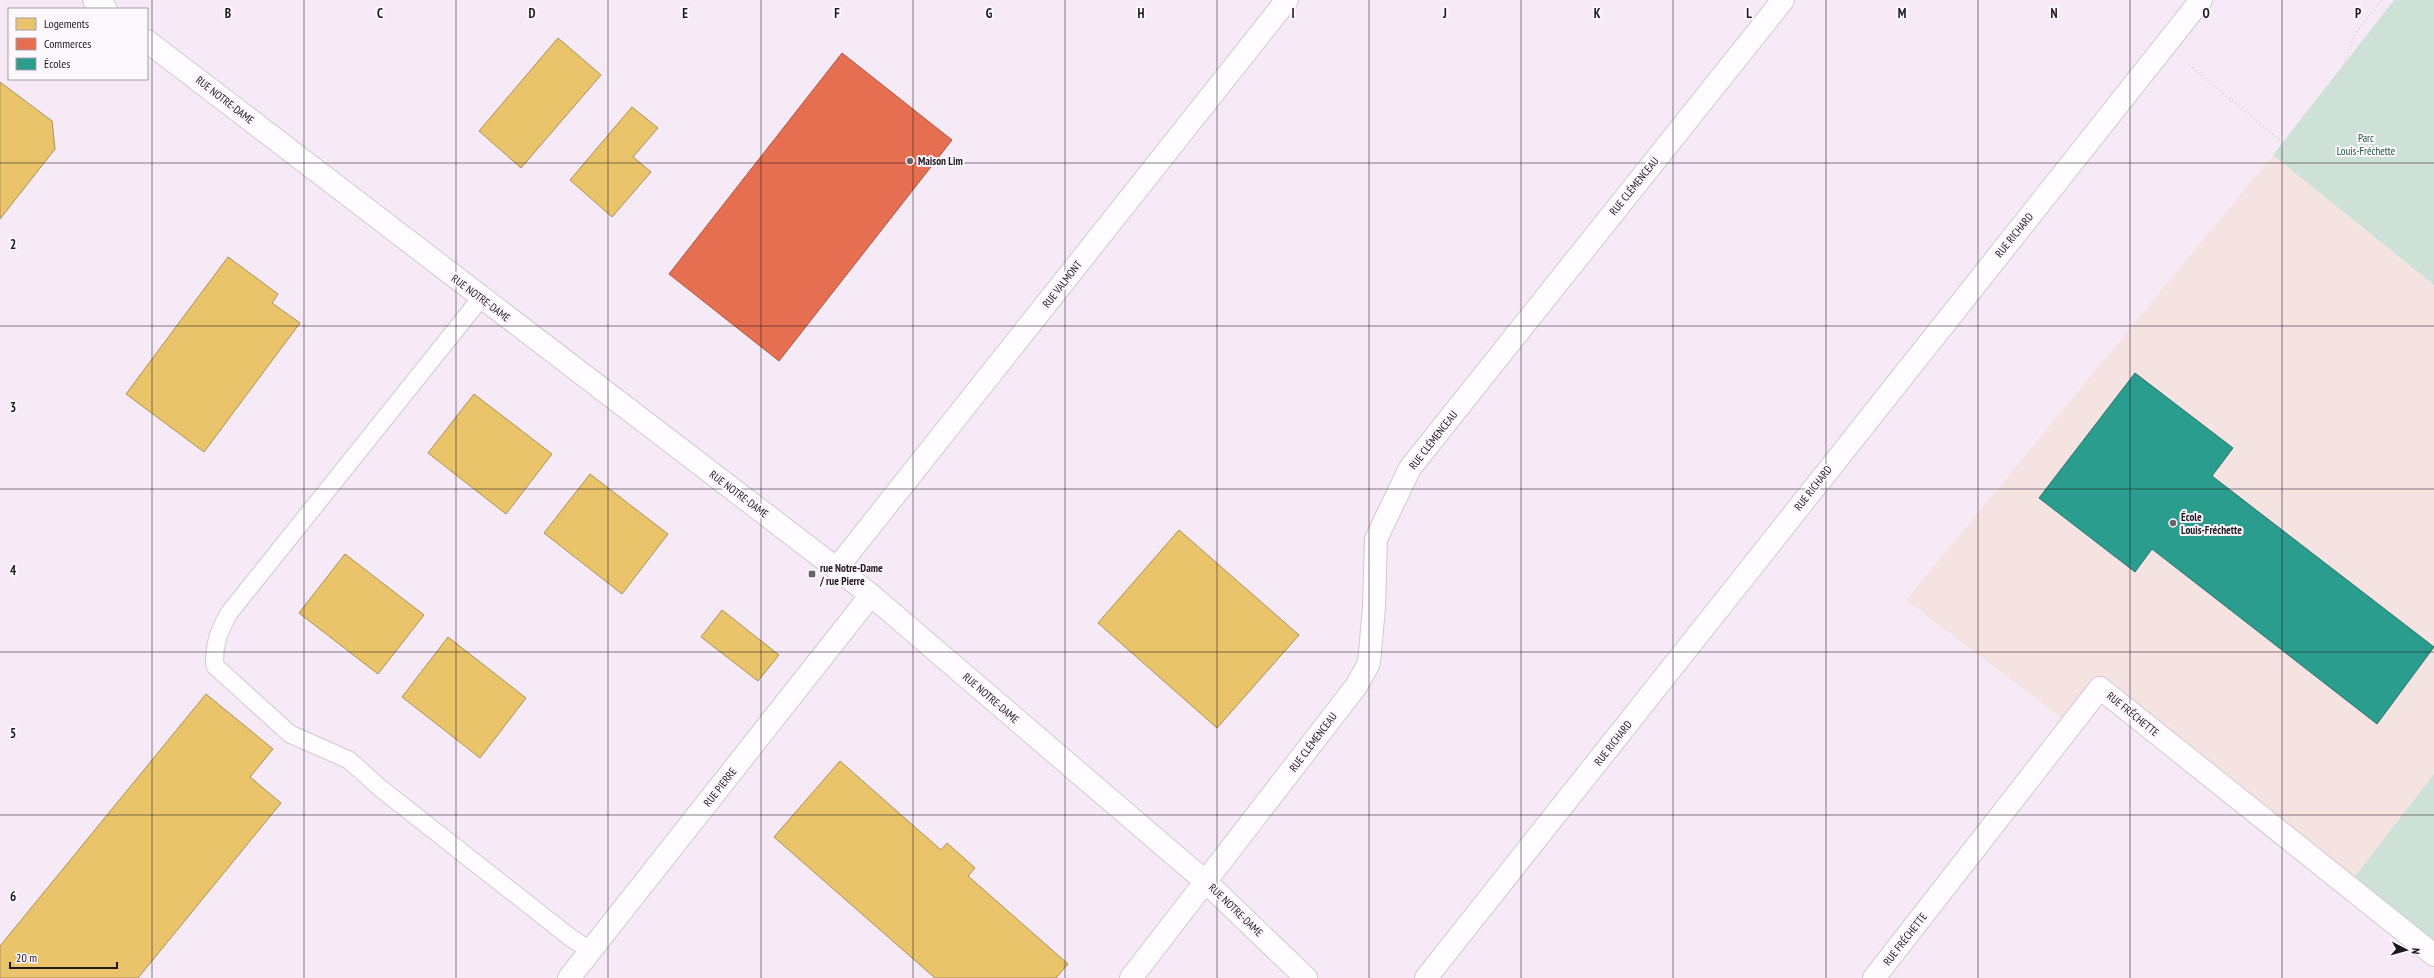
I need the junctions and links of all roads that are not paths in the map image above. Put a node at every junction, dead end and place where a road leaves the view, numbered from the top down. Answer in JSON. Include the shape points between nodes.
{"nodes":[{"id":1,"x":94,"y":0,"type":"edge"},
{"id":2,"x":1287,"y":0,"type":"edge"},
{"id":3,"x":1783,"y":0,"type":"edge"},
{"id":4,"x":2201,"y":0,"type":"edge"},
{"id":5,"x":105,"y":8,"type":"edge"},
{"id":6,"x":148,"y":42,"type":"edge"},
{"id":7,"x":481,"y":298,"type":"junction"},
{"id":8,"x":838,"y":568,"type":"junction"},
{"id":9,"x":871,"y":596,"type":"junction"},
{"id":10,"x":1206,"y":882,"type":"junction"},
{"id":11,"x":2429,"y":945,"type":"edge"},
{"id":12,"x":591,"y":951,"type":"junction"},
{"id":13,"x":569,"y":978,"type":"edge"},
{"id":14,"x":1131,"y":978,"type":"edge"},
{"id":15,"x":1306,"y":978,"type":"edge"},
{"id":16,"x":1426,"y":978,"type":"edge"},
{"id":17,"x":1874,"y":978,"type":"edge"}],
"edges":[{"from":1,"to":5,"type":"street"},
{"from":2,"to":8,"type":"street","name":"RUE VALMONT"},
{"from":3,"to":10,"type":"street","name":"RUE CLÉMENCEAU","via":[[1410,468],[1376,539],[1369,663],[1357,685]]},
{"from":4,"to":16,"type":"street","name":"RUE RICHARD"},
{"from":6,"to":7,"type":"street","name":"RUE NOTRE-DAME"},
{"from":7,"to":8,"type":"street","name":"RUE NOTRE-DAME"},
{"from":7,"to":12,"type":"lane","via":[[229,613],[217,640],[215,666],[290,734],[349,760],[386,793]]},
{"from":8,"to":9,"type":"street","name":"RUE NOTRE-DAME"},
{"from":9,"to":10,"type":"street","name":"RUE NOTRE-DAME"},
{"from":9,"to":12,"type":"street","name":"RUE PIERRE"},
{"from":10,"to":14,"type":"street","name":"RUE CLÉMENCEAU"},
{"from":10,"to":15,"type":"street","name":"RUE NOTRE-DAME"},
{"from":11,"to":17,"type":"street","name":"RUE FRÉCHETTE","via":[[2100,688]]},
{"from":12,"to":13,"type":"street","name":"RUE PIERRE"}]}
